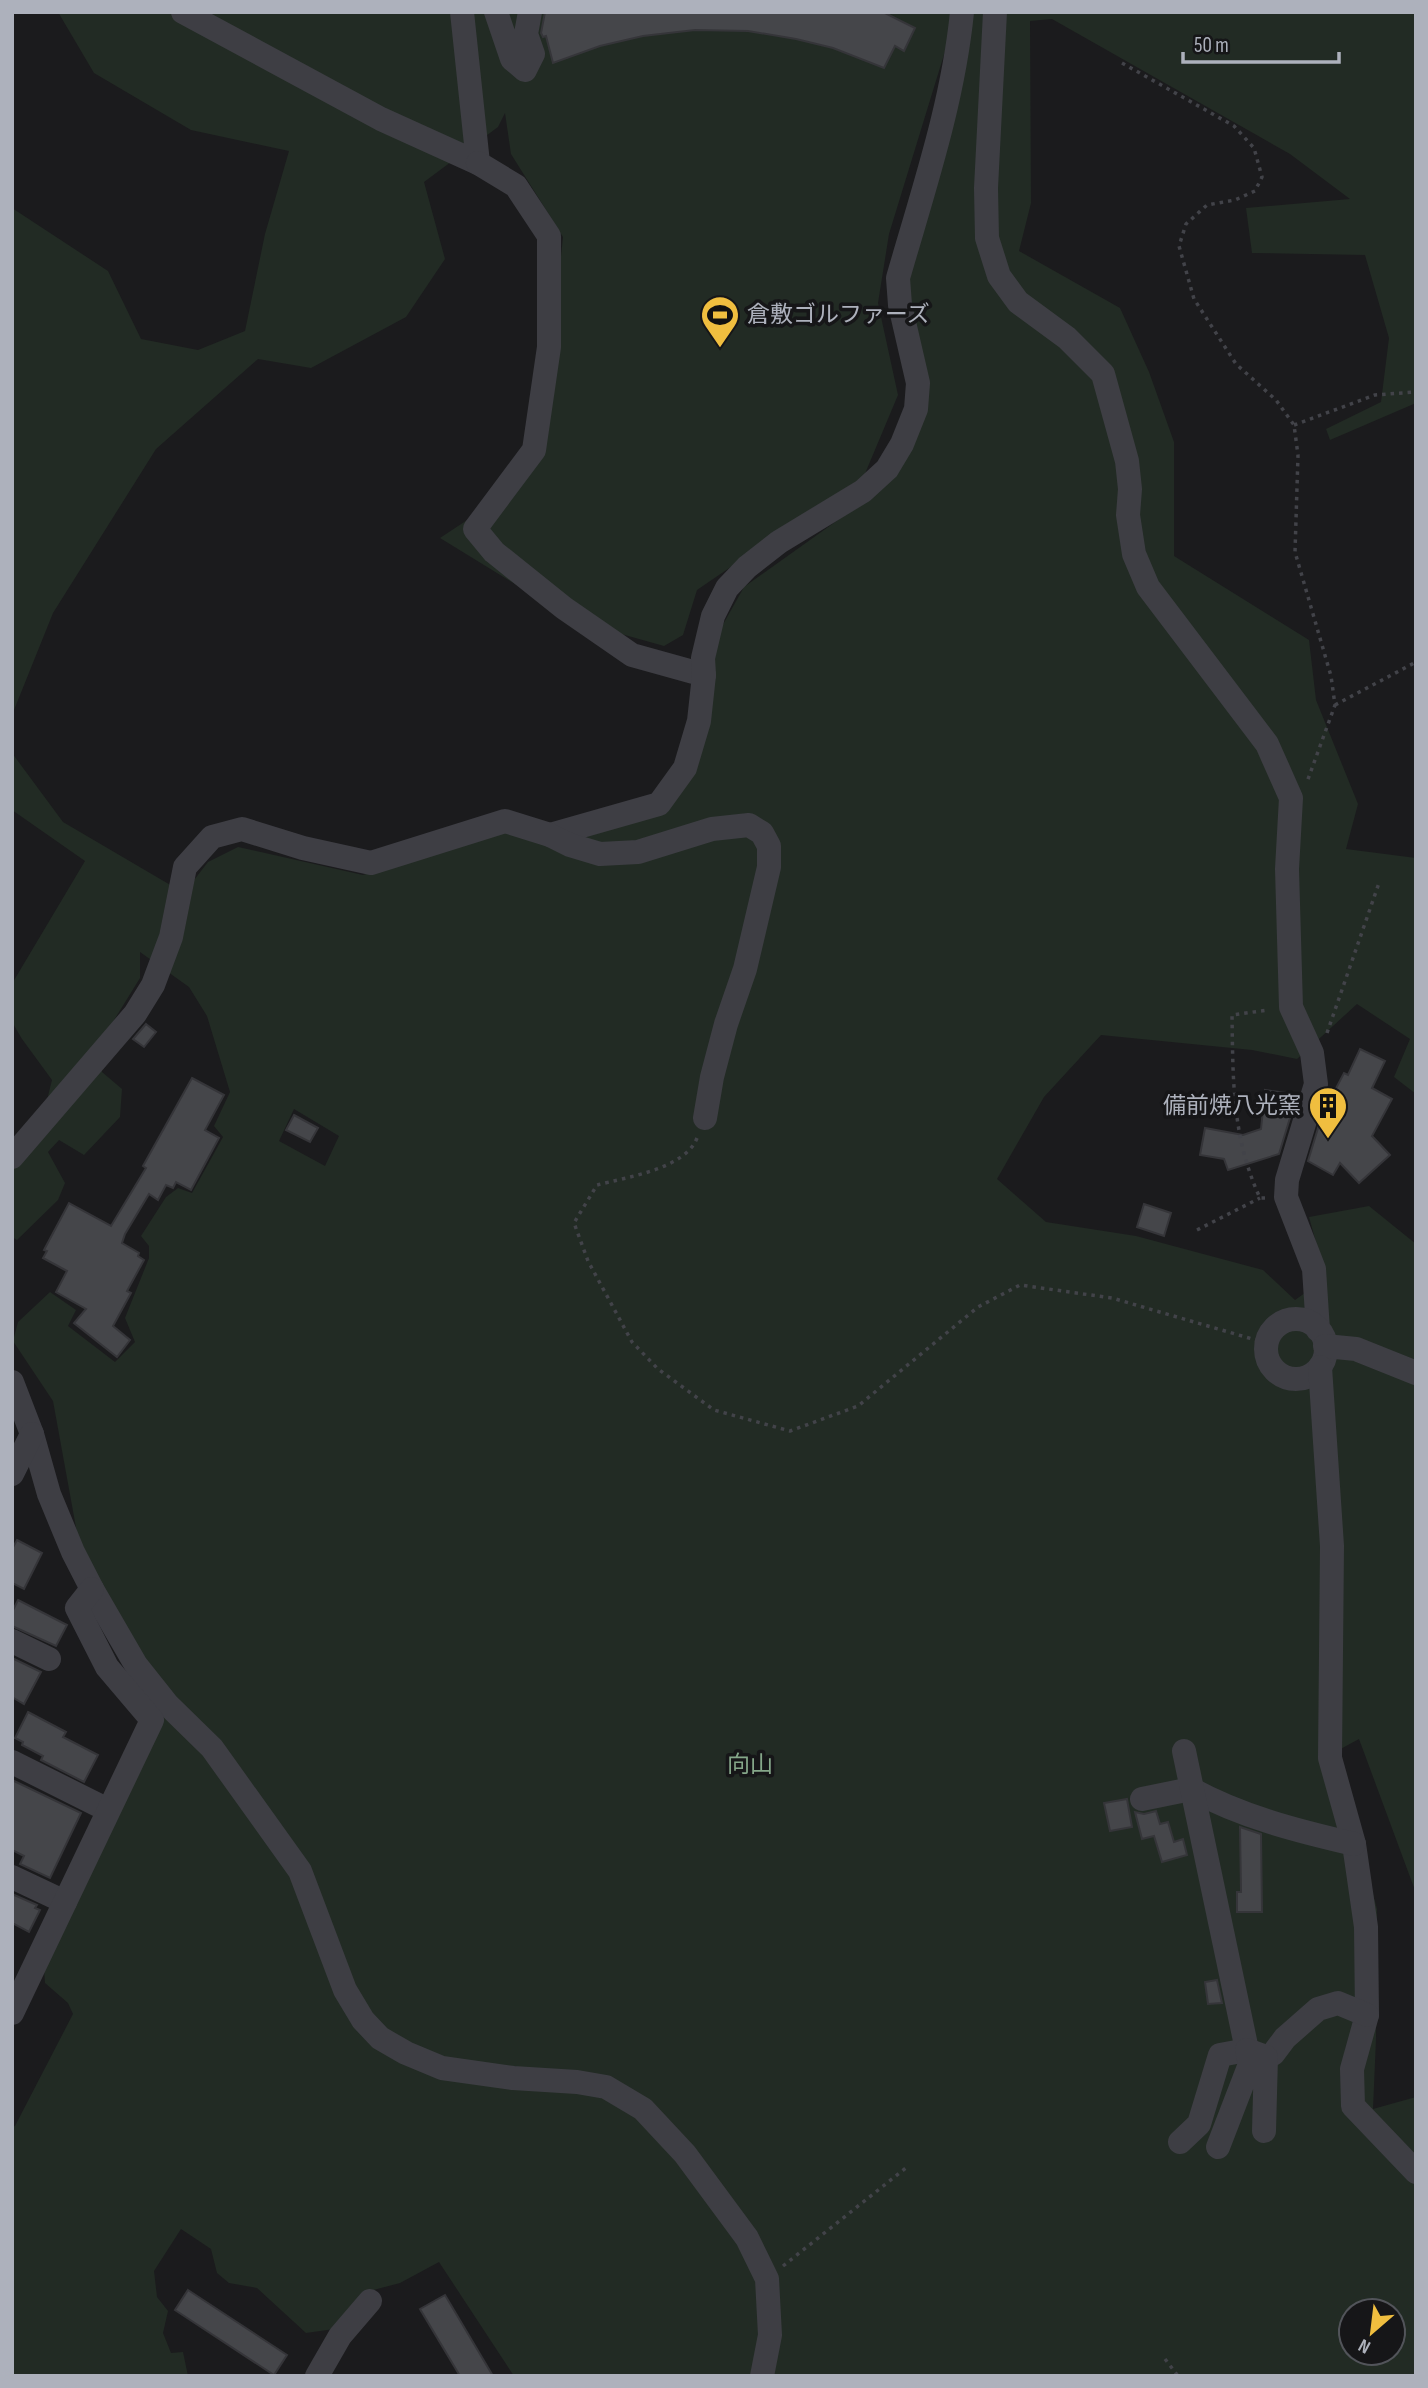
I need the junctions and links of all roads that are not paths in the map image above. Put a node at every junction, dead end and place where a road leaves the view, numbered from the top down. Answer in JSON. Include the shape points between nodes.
{"nodes":[{"id":1,"x":183,"y":12,"type":"edge"},
{"id":2,"x":462,"y":12,"type":"edge"},
{"id":3,"x":496,"y":12,"type":"edge"},
{"id":4,"x":530,"y":12,"type":"edge"},
{"id":5,"x":962,"y":12,"type":"edge"},
{"id":6,"x":995,"y":12,"type":"edge"},
{"id":7,"x":478,"y":163,"type":"junction"},
{"id":8,"x":704,"y":675,"type":"junction"},
{"id":9,"x":550,"y":835,"type":"junction"},
{"id":10,"x":705,"y":1118,"type":"road end"},
{"id":11,"x":12,"y":1157,"type":"edge"},
{"id":12,"x":1321,"y":1347,"type":"junction"},
{"id":13,"x":1416,"y":1373,"type":"edge"},
{"id":14,"x":12,"y":1382,"type":"edge"},
{"id":15,"x":32,"y":1434,"type":"junction"},
{"id":16,"x":12,"y":1474,"type":"edge"},
{"id":17,"x":92,"y":1589,"type":"junction"},
{"id":18,"x":12,"y":1641,"type":"edge"},
{"id":19,"x":49,"y":1658,"type":"dead end"},
{"id":20,"x":1184,"y":1751,"type":"dead end"},
{"id":21,"x":12,"y":1762,"type":"edge"},
{"id":22,"x":1191,"y":1789,"type":"junction"},
{"id":23,"x":1142,"y":1799,"type":"dead end"},
{"id":24,"x":108,"y":1810,"type":"junction"},
{"id":25,"x":1354,"y":1844,"type":"junction"},
{"id":26,"x":12,"y":1877,"type":"edge"},
{"id":27,"x":65,"y":1902,"type":"junction"},
{"id":28,"x":14,"y":2006,"type":"edge"},
{"id":29,"x":1367,"y":2015,"type":"junction"},
{"id":30,"x":1257,"y":2053,"type":"junction"},
{"id":31,"x":1264,"y":2131,"type":"dead end"},
{"id":32,"x":1180,"y":2142,"type":"dead end"},
{"id":33,"x":1218,"y":2147,"type":"dead end"},
{"id":34,"x":1416,"y":2172,"type":"edge"},
{"id":35,"x":370,"y":2301,"type":"dead end"},
{"id":36,"x":317,"y":2376,"type":"edge"},
{"id":37,"x":762,"y":2376,"type":"edge"}],
"edges":[{"from":1,"to":7,"type":"street","via":[[381,119]]},
{"from":2,"to":7,"type":"street"},
{"from":3,"to":4,"type":"street","via":[[512,59],[525,70],[533,54],[526,34]]},
{"from":5,"to":8,"type":"street","via":[[944,118],[898,278],[918,383],[915,409],[902,444],[887,469],[863,491],[779,542],[727,589],[713,616],[703,658]]},
{"from":6,"to":12,"type":"street","via":[[986,188],[987,238],[999,276],[1018,302],[1067,338],[1103,374],[1127,461],[1128,515],[1138,565],[1148,587],[1267,744],[1292,797],[1287,869],[1291,1007],[1311,1054],[1316,1084],[1286,1197],[1314,1269]]},
{"from":7,"to":8,"type":"street","via":[[516,186],[549,236],[549,347],[534,450],[475,529],[494,552],[632,655]]},
{"from":8,"to":9,"type":"street","via":[[699,721],[685,768],[659,804]]},
{"from":9,"to":10,"type":"street","via":[[600,854],[638,852],[712,830],[749,825],[762,833],[769,846],[769,867]]},
{"from":9,"to":11,"type":"street","via":[[505,821],[371,863],[242,829],[212,837],[185,867],[171,937],[153,985],[135,1014]]},
{"from":12,"to":12,"type":"street","via":[[1311,1375],[1300,1379],[1278,1374],[1266,1354],[1270,1334],[1284,1322],[1302,1320]]},
{"from":12,"to":13,"type":"street","via":[[1356,1349]]},
{"from":12,"to":25,"type":"street","via":[[1332,1546],[1330,1758]]},
{"from":14,"to":15,"type":"street"},
{"from":15,"to":16,"type":"street"},
{"from":15,"to":17,"type":"street","via":[[49,1494]]},
{"from":17,"to":24,"type":"street","via":[[77,1608],[107,1667],[152,1720]]},
{"from":17,"to":37,"type":"street","via":[[136,1665],[212,1748],[300,1871],[345,1990],[380,2038],[443,2068],[606,2087],[643,2109],[685,2154],[747,2238],[767,2279],[770,2335]]},
{"from":18,"to":19,"type":"street"},
{"from":20,"to":22,"type":"street"},
{"from":21,"to":24,"type":"street"},
{"from":22,"to":23,"type":"street"},
{"from":22,"to":25,"type":"street","via":[[1231,1809]]},
{"from":22,"to":30,"type":"street"},
{"from":24,"to":27,"type":"street"},
{"from":25,"to":29,"type":"street","via":[[1366,1927]]},
{"from":26,"to":27,"type":"street"},
{"from":27,"to":28,"type":"street"},
{"from":29,"to":30,"type":"street","via":[[1338,2003],[1318,2009],[1273,2054]]},
{"from":29,"to":34,"type":"street","via":[[1352,2069],[1353,2106]]},
{"from":30,"to":31,"type":"street"},
{"from":30,"to":32,"type":"street","via":[[1220,2055],[1199,2124]]},
{"from":30,"to":33,"type":"street"},
{"from":35,"to":36,"type":"street","via":[[340,2336]]}]}
